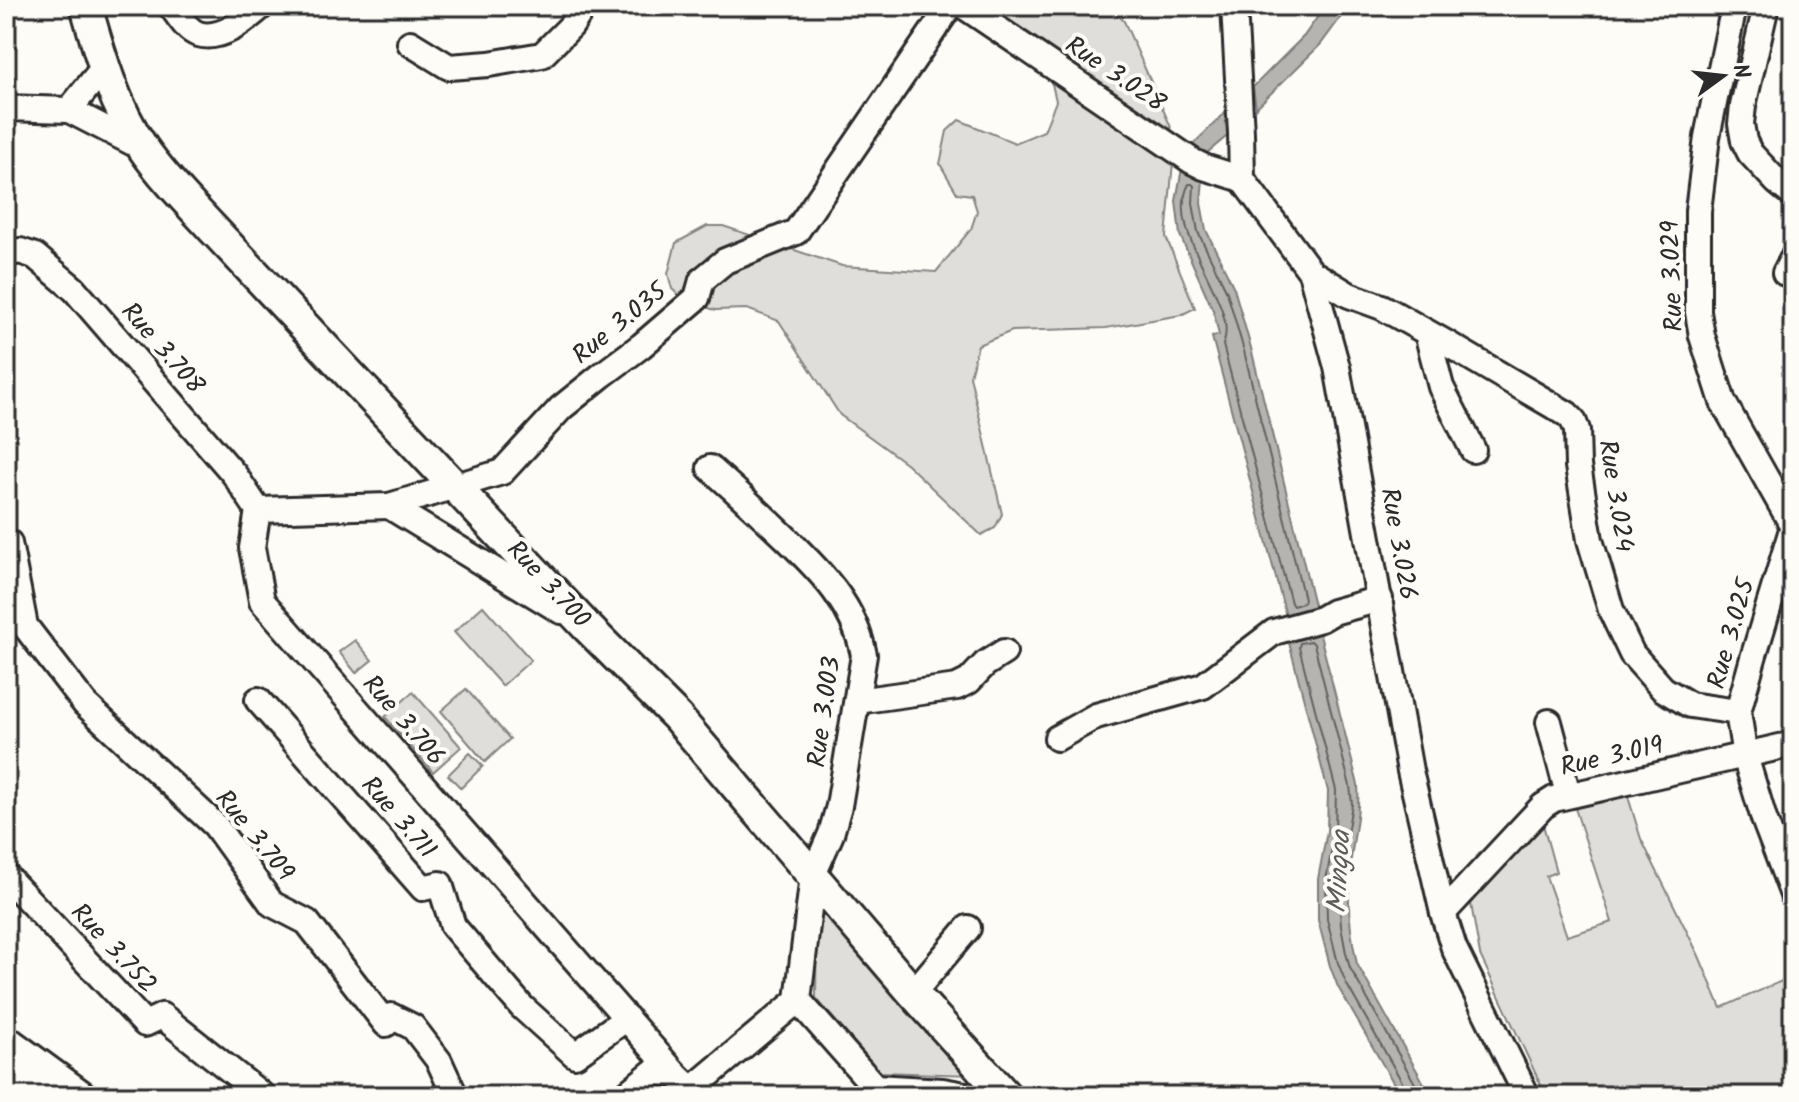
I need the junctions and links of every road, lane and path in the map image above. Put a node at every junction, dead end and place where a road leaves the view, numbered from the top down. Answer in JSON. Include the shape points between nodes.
{"nodes":[{"id":1,"x":86,"y":6,"type":"edge"},
{"id":2,"x":171,"y":6,"type":"edge"},
{"id":3,"x":262,"y":6,"type":"edge"},
{"id":4,"x":584,"y":6,"type":"edge"},
{"id":5,"x":950,"y":6,"type":"edge"},
{"id":6,"x":964,"y":6,"type":"edge"},
{"id":7,"x":1234,"y":6,"type":"edge"},
{"id":8,"x":1734,"y":6,"type":"edge"},
{"id":9,"x":1766,"y":6,"type":"edge"},
{"id":10,"x":410,"y":43,"type":"dead end"},
{"id":11,"x":104,"y":67,"type":"junction"},
{"id":12,"x":6,"y":108,"type":"edge"},
{"id":13,"x":69,"y":110,"type":"junction"},
{"id":14,"x":143,"y":148,"type":"junction"},
{"id":15,"x":1242,"y":179,"type":"junction"},
{"id":16,"x":1793,"y":195,"type":"edge"},
{"id":17,"x":6,"y":254,"type":"edge"},
{"id":18,"x":1311,"y":272,"type":"junction"},
{"id":19,"x":1427,"y":333,"type":"junction"},
{"id":20,"x":1473,"y":450,"type":"dead end"},
{"id":21,"x":710,"y":468,"type":"dead end"},
{"id":22,"x":455,"y":487,"type":"junction"},
{"id":23,"x":389,"y":506,"type":"junction"},
{"id":24,"x":258,"y":510,"type":"junction"},
{"id":25,"x":1793,"y":526,"type":"edge"},
{"id":26,"x":6,"y":542,"type":"edge"},
{"id":27,"x":1380,"y":599,"type":"junction"},
{"id":28,"x":586,"y":626,"type":"junction"},
{"id":29,"x":1004,"y":652,"type":"dead end"},
{"id":30,"x":258,"y":700,"type":"dead end"},
{"id":31,"x":857,"y":701,"type":"junction"},
{"id":32,"x":1738,"y":712,"type":"junction"},
{"id":33,"x":1549,"y":722,"type":"dead end"},
{"id":34,"x":1057,"y":738,"type":"dead end"},
{"id":35,"x":1793,"y":744,"type":"edge"},
{"id":36,"x":1745,"y":756,"type":"junction"},
{"id":37,"x":1568,"y":794,"type":"junction"},
{"id":38,"x":813,"y":875,"type":"junction"},
{"id":39,"x":6,"y":876,"type":"edge"},
{"id":40,"x":1793,"y":895,"type":"edge"},
{"id":41,"x":1443,"y":913,"type":"junction"},
{"id":42,"x":968,"y":928,"type":"dead end"},
{"id":43,"x":913,"y":993,"type":"junction"},
{"id":44,"x":798,"y":1000,"type":"junction"},
{"id":45,"x":627,"y":1018,"type":"junction"},
{"id":46,"x":6,"y":1041,"type":"edge"},
{"id":47,"x":6,"y":1071,"type":"edge"},
{"id":48,"x":689,"y":1087,"type":"edge"},
{"id":49,"x":872,"y":1091,"type":"edge"},
{"id":50,"x":39,"y":1096,"type":"edge"},
{"id":51,"x":81,"y":1096,"type":"edge"},
{"id":52,"x":263,"y":1096,"type":"edge"},
{"id":53,"x":455,"y":1096,"type":"edge"},
{"id":54,"x":624,"y":1096,"type":"edge"},
{"id":55,"x":971,"y":1096,"type":"edge"},
{"id":56,"x":1006,"y":1096,"type":"edge"},
{"id":57,"x":1527,"y":1096,"type":"edge"}],
"edges":[{"from":1,"to":11,"type":"main road","name":"Rue 3.700"},
{"from":2,"to":3,"type":"street","via":[[197,34],[213,35]]},
{"from":4,"to":10,"type":"street","via":[[542,55],[449,67]]},
{"from":5,"to":22,"type":"street","name":"Rue 3.035","via":[[796,232],[725,261],[702,280],[697,298],[561,408],[502,472]]},
{"from":6,"to":15,"type":"street","name":"Rue 3.028","via":[[1177,151],[1204,167]]},
{"from":7,"to":15,"type":"street"},
{"from":8,"to":25,"type":"street","name":"Rue 3.029","via":[[1698,211],[1698,312],[1723,402]]},
{"from":9,"to":16,"type":"street","via":[[1741,124],[1750,153]]},
{"from":11,"to":13,"type":"street"},
{"from":11,"to":14,"type":"main road","name":"Rue 3.700"},
{"from":12,"to":13,"type":"street"},
{"from":13,"to":14,"type":"street"},
{"from":14,"to":22,"type":"main road","name":"Rue 3.700"},
{"from":15,"to":18,"type":"street","name":"Rue 3.026"},
{"from":17,"to":24,"type":"street","name":"Rue 3.708","via":[[35,256],[74,289],[234,474]]},
{"from":18,"to":19,"type":"street","name":"Rue 3.024"},
{"from":18,"to":27,"type":"street","name":"Rue 3.026","via":[[1337,367]]},
{"from":19,"to":20,"type":"street","via":[[1441,387]]},
{"from":19,"to":32,"type":"street","name":"Rue 3.024","via":[[1573,420],[1590,540],[1611,610],[1632,654],[1663,689],[1690,705]]},
{"from":21,"to":31,"type":"street","name":"Rue 3.003","via":[[826,577],[845,605],[864,655]]},
{"from":22,"to":23,"type":"street"},
{"from":22,"to":28,"type":"main road","name":"Rue 3.700"},
{"from":23,"to":24,"type":"street"},
{"from":23,"to":28,"type":"street"},
{"from":24,"to":45,"type":"street","name":"Rue 3.706","via":[[252,548],[262,601]]},
{"from":25,"to":32,"type":"street","name":"Rue 3.025"},
{"from":26,"to":53,"type":"street","name":"Rue 3.709","via":[[25,626],[85,704],[215,825],[272,904],[307,922],[386,1024],[391,1016],[413,1027],[439,1061]]},
{"from":27,"to":34,"type":"street","via":[[1274,632],[1203,686],[1096,716]]},
{"from":27,"to":41,"type":"street","name":"Rue 3.026","via":[[1410,771]]},
{"from":28,"to":38,"type":"main road","name":"Rue 3.700","via":[[677,717]]},
{"from":29,"to":31,"type":"street","via":[[957,687]]},
{"from":30,"to":45,"type":"street","name":"Rue 3.711","via":[[423,888],[440,884],[453,926],[522,1007],[575,1055]]},
{"from":31,"to":38,"type":"street","name":"Rue 3.003","via":[[839,806]]},
{"from":32,"to":36,"type":"street","name":"Rue 3.025"},
{"from":33,"to":37,"type":"street"},
{"from":35,"to":36,"type":"street","name":"Rue 3.019"},
{"from":36,"to":37,"type":"street","name":"Rue 3.019"},
{"from":36,"to":40,"type":"street","name":"Rue 3.025"},
{"from":37,"to":41,"type":"street","name":"Rue 3.019","via":[[1543,806]]},
{"from":38,"to":43,"type":"main road","name":"Rue 3.700"},
{"from":38,"to":44,"type":"street","name":"Rue 3.003"},
{"from":39,"to":52,"type":"street","name":"Rue 3.752","via":[[145,1024],[162,1016]]},
{"from":41,"to":57,"type":"street","name":"Rue 3.026","via":[[1454,948]]},
{"from":42,"to":43,"type":"street"},
{"from":43,"to":56,"type":"main road","name":"Rue 3.700"},
{"from":44,"to":48,"type":"street"},
{"from":44,"to":49,"type":"street"},
{"from":45,"to":48,"type":"street","name":"Rue 3.706"},
{"from":46,"to":51,"type":"main road"},
{"from":47,"to":50,"type":"main road"},
{"from":48,"to":54,"type":"street","via":[[653,1072]]},
{"from":49,"to":55,"type":"street"}]}
